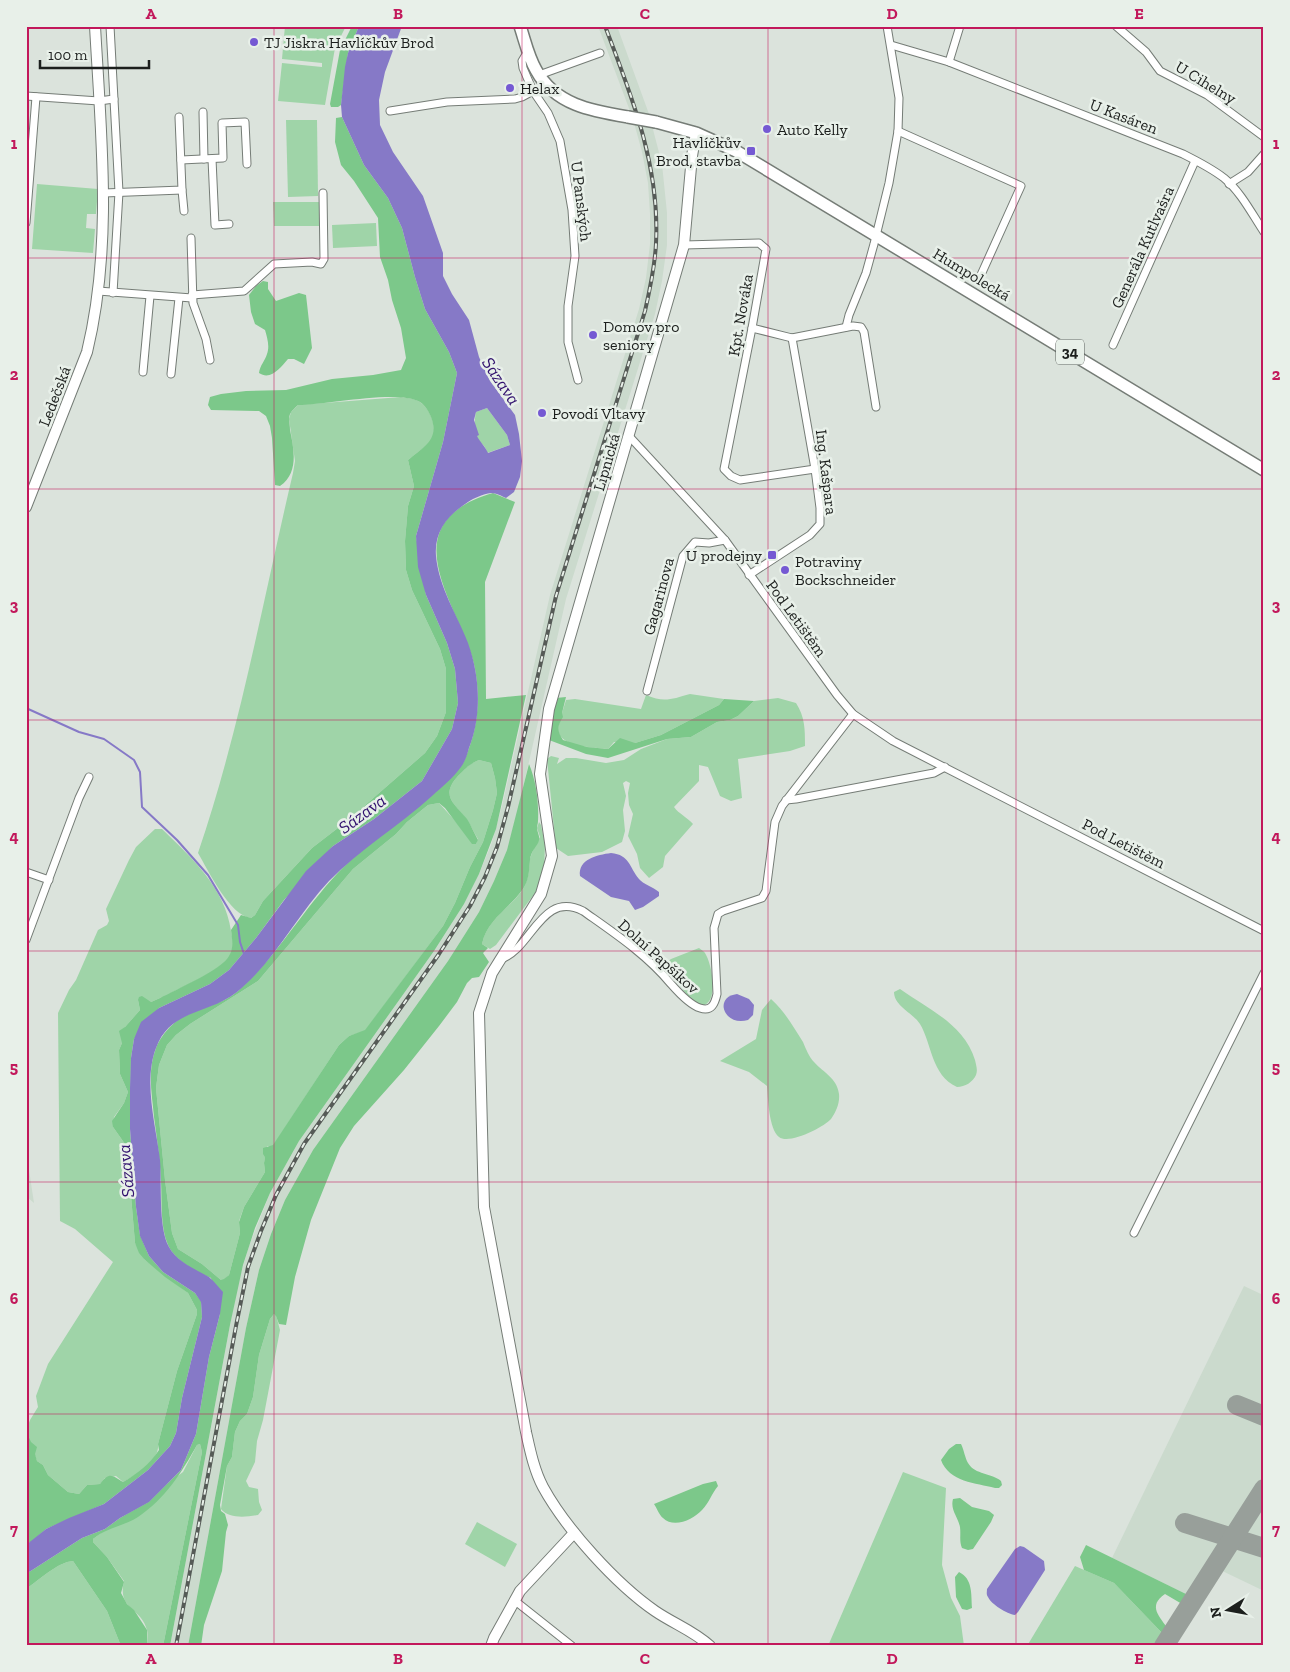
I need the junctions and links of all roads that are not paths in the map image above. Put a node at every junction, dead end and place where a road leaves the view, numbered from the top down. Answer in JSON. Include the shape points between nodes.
{"nodes":[{"id":1,"x":95,"y":26,"type":"edge"},
{"id":2,"x":110,"y":26,"type":"edge"},
{"id":3,"x":520,"y":26,"type":"edge"},
{"id":4,"x":887,"y":26,"type":"edge"},
{"id":5,"x":960,"y":26,"type":"edge"},
{"id":6,"x":1116,"y":26,"type":"edge"},
{"id":7,"x":891,"y":45,"type":"junction"},
{"id":8,"x":528,"y":51,"type":"junction"},
{"id":9,"x":600,"y":53,"type":"dead end"},
{"id":10,"x":949,"y":62,"type":"junction"},
{"id":11,"x":539,"y":76,"type":"junction"},
{"id":12,"x":532,"y":91,"type":"junction"},
{"id":13,"x":26,"y":96,"type":"edge"},
{"id":14,"x":36,"y":97,"type":"junction"},
{"id":15,"x":114,"y":100,"type":"junction"},
{"id":16,"x":99,"y":102,"type":"junction"},
{"id":17,"x":390,"y":111,"type":"dead end"},
{"id":18,"x":203,"y":112,"type":"dead end"},
{"id":19,"x":179,"y":117,"type":"dead end"},
{"id":20,"x":898,"y":131,"type":"junction"},
{"id":21,"x":696,"y":133,"type":"junction"},
{"id":22,"x":1264,"y":137,"type":"edge"},
{"id":23,"x":1264,"y":154,"type":"edge"},
{"id":24,"x":208,"y":159,"type":"junction"},
{"id":25,"x":181,"y":160,"type":"junction"},
{"id":26,"x":1195,"y":160,"type":"junction"},
{"id":27,"x":247,"y":164,"type":"dead end"},
{"id":28,"x":1229,"y":184,"type":"junction"},
{"id":29,"x":182,"y":190,"type":"junction"},
{"id":30,"x":118,"y":192,"type":"junction"},
{"id":31,"x":104,"y":193,"type":"junction"},
{"id":32,"x":323,"y":193,"type":"dead end"},
{"id":33,"x":27,"y":209,"type":"edge"},
{"id":34,"x":184,"y":212,"type":"dead end"},
{"id":35,"x":26,"y":223,"type":"edge"},
{"id":36,"x":229,"y":224,"type":"dead end"},
{"id":37,"x":1264,"y":232,"type":"edge"},
{"id":38,"x":876,"y":235,"type":"junction"},
{"id":39,"x":191,"y":238,"type":"dead end"},
{"id":40,"x":684,"y":245,"type":"junction"},
{"id":41,"x":980,"y":277,"type":"dead end"},
{"id":42,"x":98,"y":291,"type":"junction"},
{"id":43,"x":113,"y":293,"type":"junction"},
{"id":44,"x":150,"y":296,"type":"junction"},
{"id":45,"x":192,"y":296,"type":"junction"},
{"id":46,"x":179,"y":298,"type":"junction"},
{"id":47,"x":752,"y":328,"type":"junction"},
{"id":48,"x":846,"y":328,"type":"junction"},
{"id":49,"x":792,"y":338,"type":"junction"},
{"id":50,"x":1113,"y":345,"type":"dead end"},
{"id":51,"x":210,"y":360,"type":"dead end"},
{"id":52,"x":143,"y":372,"type":"dead end"},
{"id":53,"x":171,"y":374,"type":"dead end"},
{"id":54,"x":578,"y":380,"type":"dead end"},
{"id":55,"x":876,"y":407,"type":"dead end"},
{"id":56,"x":629,"y":436,"type":"junction"},
{"id":57,"x":815,"y":469,"type":"junction"},
{"id":58,"x":1264,"y":470,"type":"edge"},
{"id":59,"x":26,"y":507,"type":"edge"},
{"id":60,"x":725,"y":540,"type":"junction"},
{"id":61,"x":750,"y":575,"type":"junction"},
{"id":62,"x":647,"y":691,"type":"dead end"},
{"id":63,"x":853,"y":714,"type":"junction"},
{"id":64,"x":945,"y":767,"type":"junction"},
{"id":65,"x":89,"y":777,"type":"dead end"},
{"id":66,"x":786,"y":800,"type":"junction"},
{"id":67,"x":26,"y":872,"type":"edge"},
{"id":68,"x":49,"y":880,"type":"junction"},
{"id":69,"x":1264,"y":931,"type":"edge"},
{"id":70,"x":26,"y":940,"type":"edge"},
{"id":71,"x":501,"y":959,"type":"junction"},
{"id":72,"x":1264,"y":973,"type":"edge"},
{"id":73,"x":1134,"y":1233,"type":"dead end"},
{"id":74,"x":574,"y":1533,"type":"junction"},
{"id":75,"x":514,"y":1600,"type":"junction"},
{"id":76,"x":491,"y":1646,"type":"edge"},
{"id":77,"x":572,"y":1646,"type":"edge"},
{"id":78,"x":710,"y":1646,"type":"edge"}],
"edges":[{"from":1,"to":16,"type":"street","name":"Ledečská"},
{"from":2,"to":15,"type":"street"},
{"from":3,"to":8,"type":"main road","number":"34"},
{"from":4,"to":7,"type":"street"},
{"from":5,"to":10,"type":"street"},
{"from":6,"to":22,"type":"street","name":"U Cihelny","via":[[1146,52],[1160,71],[1207,95]]},
{"from":7,"to":10,"type":"street","name":"U Kasáren"},
{"from":7,"to":20,"type":"street","via":[[899,98]]},
{"from":8,"to":11,"type":"main road","number":"34"},
{"from":8,"to":12,"type":"street","via":[[522,65]]},
{"from":9,"to":11,"type":"street"},
{"from":10,"to":26,"type":"street","name":"U Kasáren"},
{"from":11,"to":21,"type":"main road","name":"Humpolecká","number":"34","bridge":true,"via":[[555,93],[573,105]]},
{"from":12,"to":17,"type":"street","via":[[515,99],[448,102]]},
{"from":12,"to":54,"type":"street","name":"U Panských","via":[[548,113],[560,141],[572,210],[575,256],[568,306],[568,342]]},
{"from":13,"to":14,"type":"street"},
{"from":14,"to":16,"type":"street"},
{"from":14,"to":33,"type":"street"},
{"from":15,"to":16,"type":"street"},
{"from":15,"to":30,"type":"street"},
{"from":16,"to":31,"type":"street","name":"Ledečská"},
{"from":18,"to":24,"type":"street"},
{"from":19,"to":25,"type":"street"},
{"from":20,"to":38,"type":"street"},
{"from":20,"to":41,"type":"street","via":[[1022,186]]},
{"from":21,"to":38,"type":"main road","name":"Humpolecká","number":"34","via":[[736,151]]},
{"from":21,"to":40,"type":"street","name":"Lipnická"},
{"from":23,"to":28,"type":"street","via":[[1248,172]]},
{"from":24,"to":25,"type":"street"},
{"from":24,"to":27,"type":"street","via":[[223,158],[222,123],[245,122]]},
{"from":24,"to":36,"type":"street","via":[[215,225]]},
{"from":25,"to":29,"type":"street"},
{"from":26,"to":28,"type":"street","name":"U Kasáren"},
{"from":26,"to":50,"type":"street","name":"Generála Kutlvašra"},
{"from":28,"to":37,"type":"street","name":"U Kasáren"},
{"from":29,"to":30,"type":"street"},
{"from":29,"to":34,"type":"street"},
{"from":30,"to":31,"type":"street"},
{"from":30,"to":43,"type":"street"},
{"from":31,"to":42,"type":"street","name":"Ledečská"},
{"from":32,"to":45,"type":"street","via":[[324,259],[321,264],[274,264],[244,291]]},
{"from":33,"to":35,"type":"street"},
{"from":38,"to":48,"type":"street"},
{"from":38,"to":58,"type":"main road","name":"Humpolecká","number":"34"},
{"from":39,"to":45,"type":"street"},
{"from":40,"to":47,"type":"street","name":"Kpt. Nováka","via":[[759,243],[766,248]]},
{"from":40,"to":56,"type":"street","name":"Lipnická"},
{"from":42,"to":43,"type":"street"},
{"from":42,"to":59,"type":"street","name":"Ledečská","via":[[86,352]]},
{"from":43,"to":44,"type":"street"},
{"from":44,"to":46,"type":"street"},
{"from":44,"to":52,"type":"street"},
{"from":45,"to":46,"type":"street"},
{"from":45,"to":51,"type":"street"},
{"from":46,"to":53,"type":"street"},
{"from":47,"to":49,"type":"street"},
{"from":47,"to":57,"type":"street","name":"Kpt. Nováka","via":[[724,470],[740,480]]},
{"from":48,"to":49,"type":"street"},
{"from":48,"to":55,"type":"street","via":[[858,326],[864,330]]},
{"from":49,"to":57,"type":"street","name":"Ing. Kašpara"},
{"from":56,"to":60,"type":"street","name":"Pod Letištěm"},
{"from":56,"to":71,"type":"street","name":"Lipnická","via":[[549,709],[540,774],[552,856],[541,894]]},
{"from":57,"to":61,"type":"street","name":"Ing. Kašpara","via":[[820,524],[810,535]]},
{"from":60,"to":61,"type":"street","name":"Pod Letištěm"},
{"from":60,"to":62,"type":"street","name":"Gagarinova","via":[[695,542],[683,556]]},
{"from":61,"to":63,"type":"street","name":"Pod Letištěm"},
{"from":63,"to":64,"type":"street","name":"Pod Letištěm","via":[[893,741]]},
{"from":63,"to":66,"type":"street","name":"Dolní Papšíkov"},
{"from":64,"to":66,"type":"street","via":[[934,773]]},
{"from":64,"to":69,"type":"street","name":"Pod Letištěm"},
{"from":65,"to":68,"type":"street"},
{"from":66,"to":71,"type":"street","name":"Dolní Papšíkov","via":[[775,822],[766,891],[762,898],[723,911],[716,918],[717,994],[712,1007],[698,1008],[632,946],[574,906],[552,911],[511,955]]},
{"from":67,"to":68,"type":"street"},
{"from":68,"to":70,"type":"street"},
{"from":71,"to":74,"type":"street","name":"Lipnická","via":[[492,973],[479,1013],[484,1208],[533,1464],[543,1486]]},
{"from":72,"to":73,"type":"street"},
{"from":74,"to":75,"type":"street"},
{"from":74,"to":78,"type":"street","name":"Lipnická","via":[[627,1589],[656,1612],[699,1636]]},
{"from":75,"to":76,"type":"street"},
{"from":75,"to":77,"type":"street"}]}
